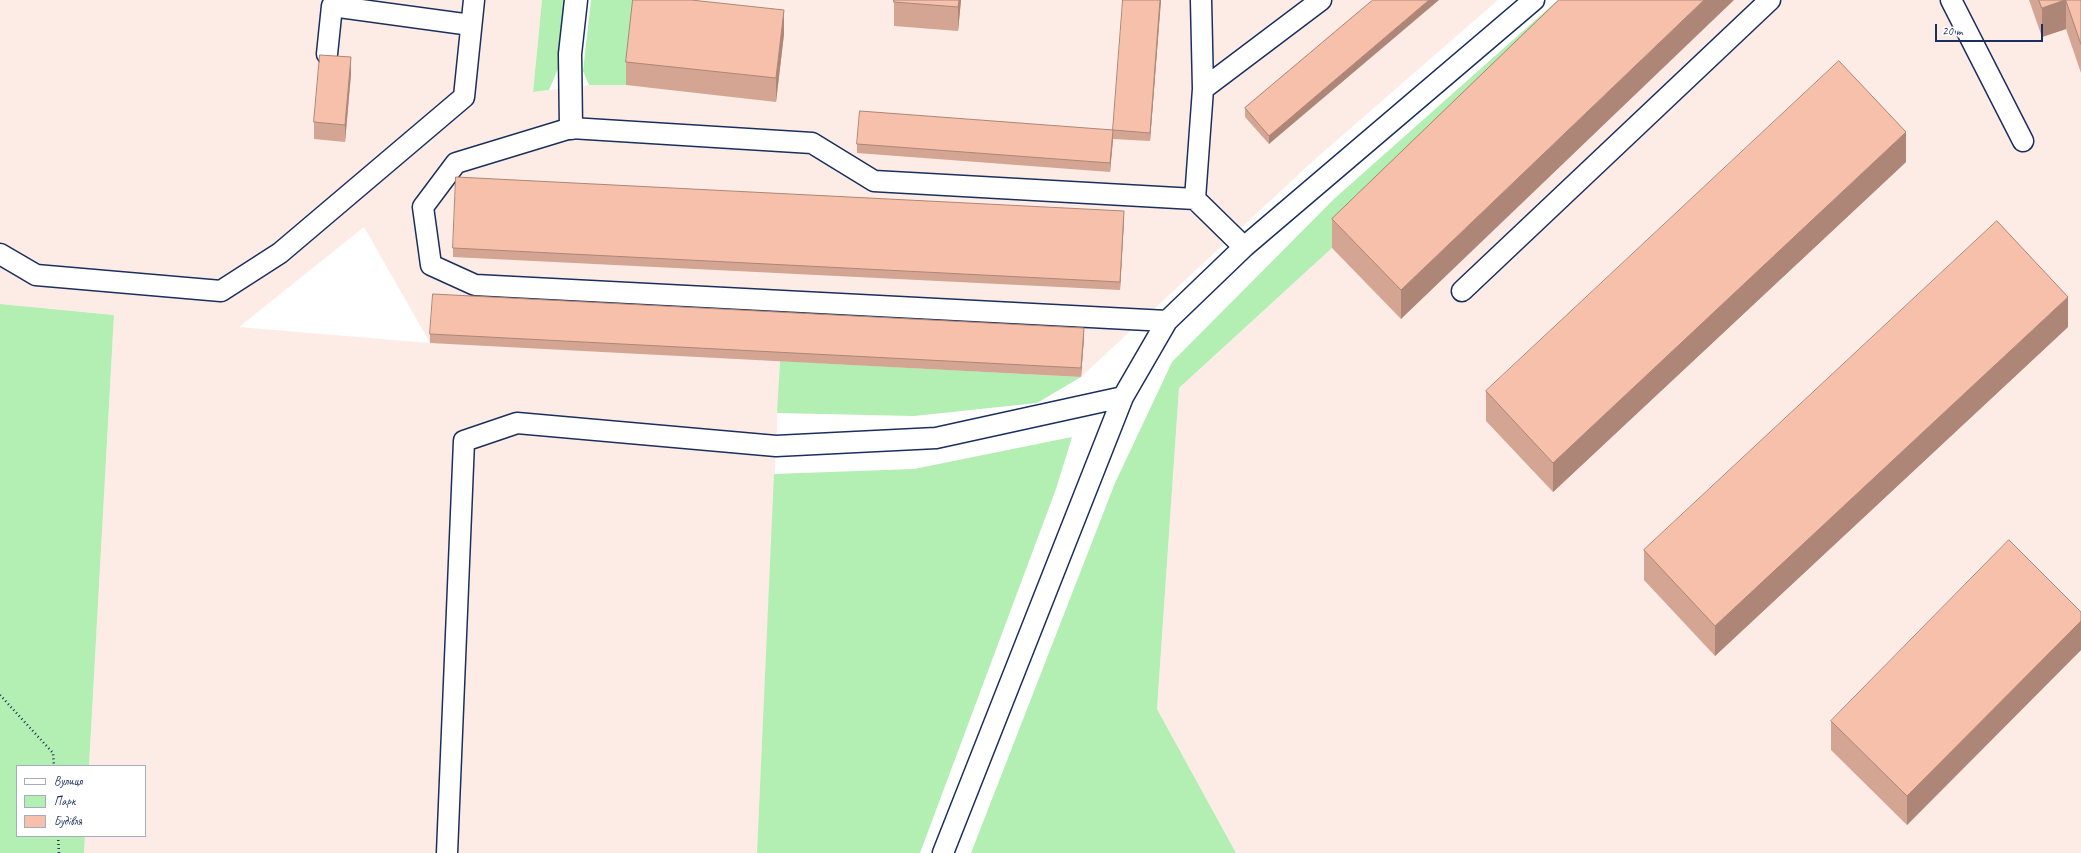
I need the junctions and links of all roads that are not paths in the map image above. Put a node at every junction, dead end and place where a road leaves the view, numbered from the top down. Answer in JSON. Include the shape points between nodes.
{"nodes":[{"id":1,"x":474,"y":0,"type":"edge"},
{"id":2,"x":576,"y":0,"type":"edge"},
{"id":3,"x":1201,"y":0,"type":"edge"},
{"id":4,"x":1321,"y":0,"type":"edge"},
{"id":5,"x":1534,"y":0,"type":"edge"},
{"id":6,"x":1770,"y":0,"type":"edge"},
{"id":7,"x":1951,"y":0,"type":"edge"},
{"id":8,"x":471,"y":25,"type":"junction"},
{"id":9,"x":327,"y":54,"type":"edge"},
{"id":10,"x":1203,"y":89,"type":"junction"},
{"id":11,"x":571,"y":128,"type":"junction"},
{"id":12,"x":2023,"y":141,"type":"dead end"},
{"id":13,"x":1195,"y":199,"type":"junction"},
{"id":14,"x":1244,"y":247,"type":"junction"},
{"id":15,"x":0,"y":254,"type":"edge"},
{"id":16,"x":1462,"y":291,"type":"dead end"},
{"id":17,"x":1167,"y":320,"type":"junction"},
{"id":18,"x":1123,"y":397,"type":"junction"},
{"id":19,"x":447,"y":853,"type":"edge"},
{"id":20,"x":943,"y":853,"type":"edge"}],
"edges":[{"from":1,"to":8,"type":"lane"},
{"from":2,"to":11,"type":"street","via":[[570,54]]},
{"from":3,"to":10,"type":"lane"},
{"from":4,"to":10,"type":"lane"},
{"from":5,"to":14,"type":"lane"},
{"from":6,"to":16,"type":"lane"},
{"from":7,"to":12,"type":"lane"},
{"from":8,"to":9,"type":"lane","via":[[332,6]]},
{"from":8,"to":15,"type":"lane","via":[[464,97],[280,253],[220,291],[36,275]]},
{"from":10,"to":13,"type":"lane"},
{"from":11,"to":13,"type":"lane","via":[[812,144],[874,181]]},
{"from":11,"to":17,"type":"lane","via":[[456,163],[423,207],[431,265],[475,285]]},
{"from":13,"to":14,"type":"lane"},
{"from":14,"to":17,"type":"lane"},
{"from":17,"to":18,"type":"lane"},
{"from":18,"to":19,"type":"lane","via":[[936,438],[776,446],[517,424],[464,441]]},
{"from":18,"to":20,"type":"lane"}]}
